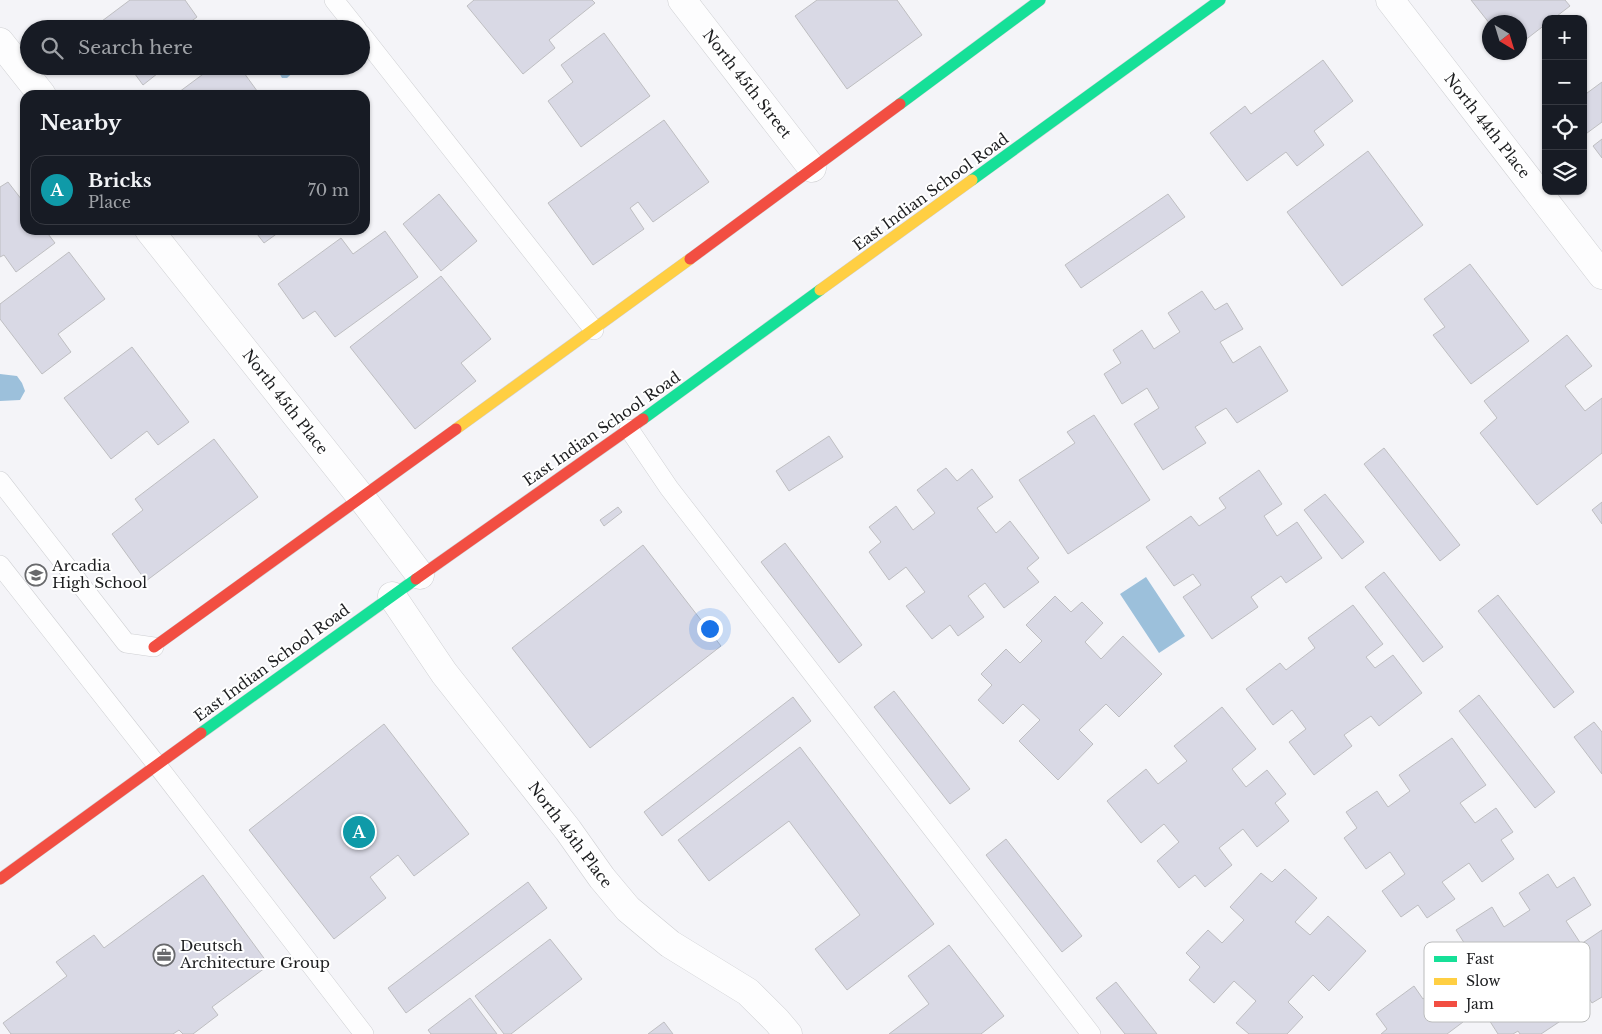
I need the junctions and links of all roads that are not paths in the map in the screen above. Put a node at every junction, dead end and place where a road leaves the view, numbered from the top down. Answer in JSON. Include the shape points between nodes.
{"nodes":[{"id":1,"x":334,"y":0,"type":"edge"},
{"id":2,"x":682,"y":0,"type":"edge"},
{"id":3,"x":1040,"y":0,"type":"edge"},
{"id":4,"x":1220,"y":0,"type":"edge"},
{"id":5,"x":1390,"y":0,"type":"edge"},
{"id":6,"x":350,"y":20,"type":"edge"},
{"id":7,"x":0,"y":42,"type":"edge"},
{"id":8,"x":370,"y":45,"type":"edge"},
{"id":9,"x":20,"y":67,"type":"edge"},
{"id":10,"x":26,"y":75,"type":"edge"},
{"id":11,"x":38,"y":90,"type":"edge"},
{"id":12,"x":812,"y":168,"type":"junction"},
{"id":13,"x":153,"y":235,"type":"edge"},
{"id":14,"x":1602,"y":275,"type":"edge"},
{"id":15,"x":594,"y":330,"type":"junction"},
{"id":16,"x":629,"y":429,"type":"junction"},
{"id":17,"x":0,"y":481,"type":"edge"},
{"id":18,"x":361,"y":497,"type":"junction"},
{"id":19,"x":0,"y":565,"type":"edge"},
{"id":20,"x":420,"y":575,"type":"junction"},
{"id":21,"x":392,"y":596,"type":"junction"},
{"id":22,"x":154,"y":647,"type":"joint"},
{"id":23,"x":157,"y":764,"type":"junction"},
{"id":24,"x":0,"y":879,"type":"edge"},
{"id":25,"x":364,"y":1034,"type":"edge"},
{"id":26,"x":788,"y":1034,"type":"edge"},
{"id":27,"x":1091,"y":1034,"type":"edge"}],
"edges":[{"from":1,"to":6,"type":"lane"},
{"from":2,"to":12,"type":"street","name":"North 45th Street"},
{"from":3,"to":12,"type":"main road"},
{"from":4,"to":16,"type":"main road","name":"East Indian School Road"},
{"from":5,"to":14,"type":"street","name":"North 44th Place"},
{"from":7,"to":9,"type":"street"},
{"from":8,"to":15,"type":"lane"},
{"from":10,"to":11,"type":"street"},
{"from":12,"to":15,"type":"main road"},
{"from":13,"to":18,"type":"street","name":"North 45th Place"},
{"from":15,"to":18,"type":"main road"},
{"from":16,"to":20,"type":"main road","name":"East Indian School Road"},
{"from":16,"to":27,"type":"lane","via":[[669,488]]},
{"from":17,"to":22,"type":"lane","via":[[126,643]]},
{"from":18,"to":20,"type":"street","name":"North 45th Place"},
{"from":18,"to":22,"type":"main road"},
{"from":19,"to":23,"type":"lane"},
{"from":20,"to":21,"type":"main road","name":"East Indian School Road"},
{"from":21,"to":23,"type":"main road","name":"East Indian School Road"},
{"from":21,"to":26,"type":"street","name":"North 45th Place","via":[[444,673],[628,909],[670,944],[748,992]]},
{"from":23,"to":24,"type":"main road","name":"East Indian School Road"},
{"from":23,"to":25,"type":"lane"}]}
